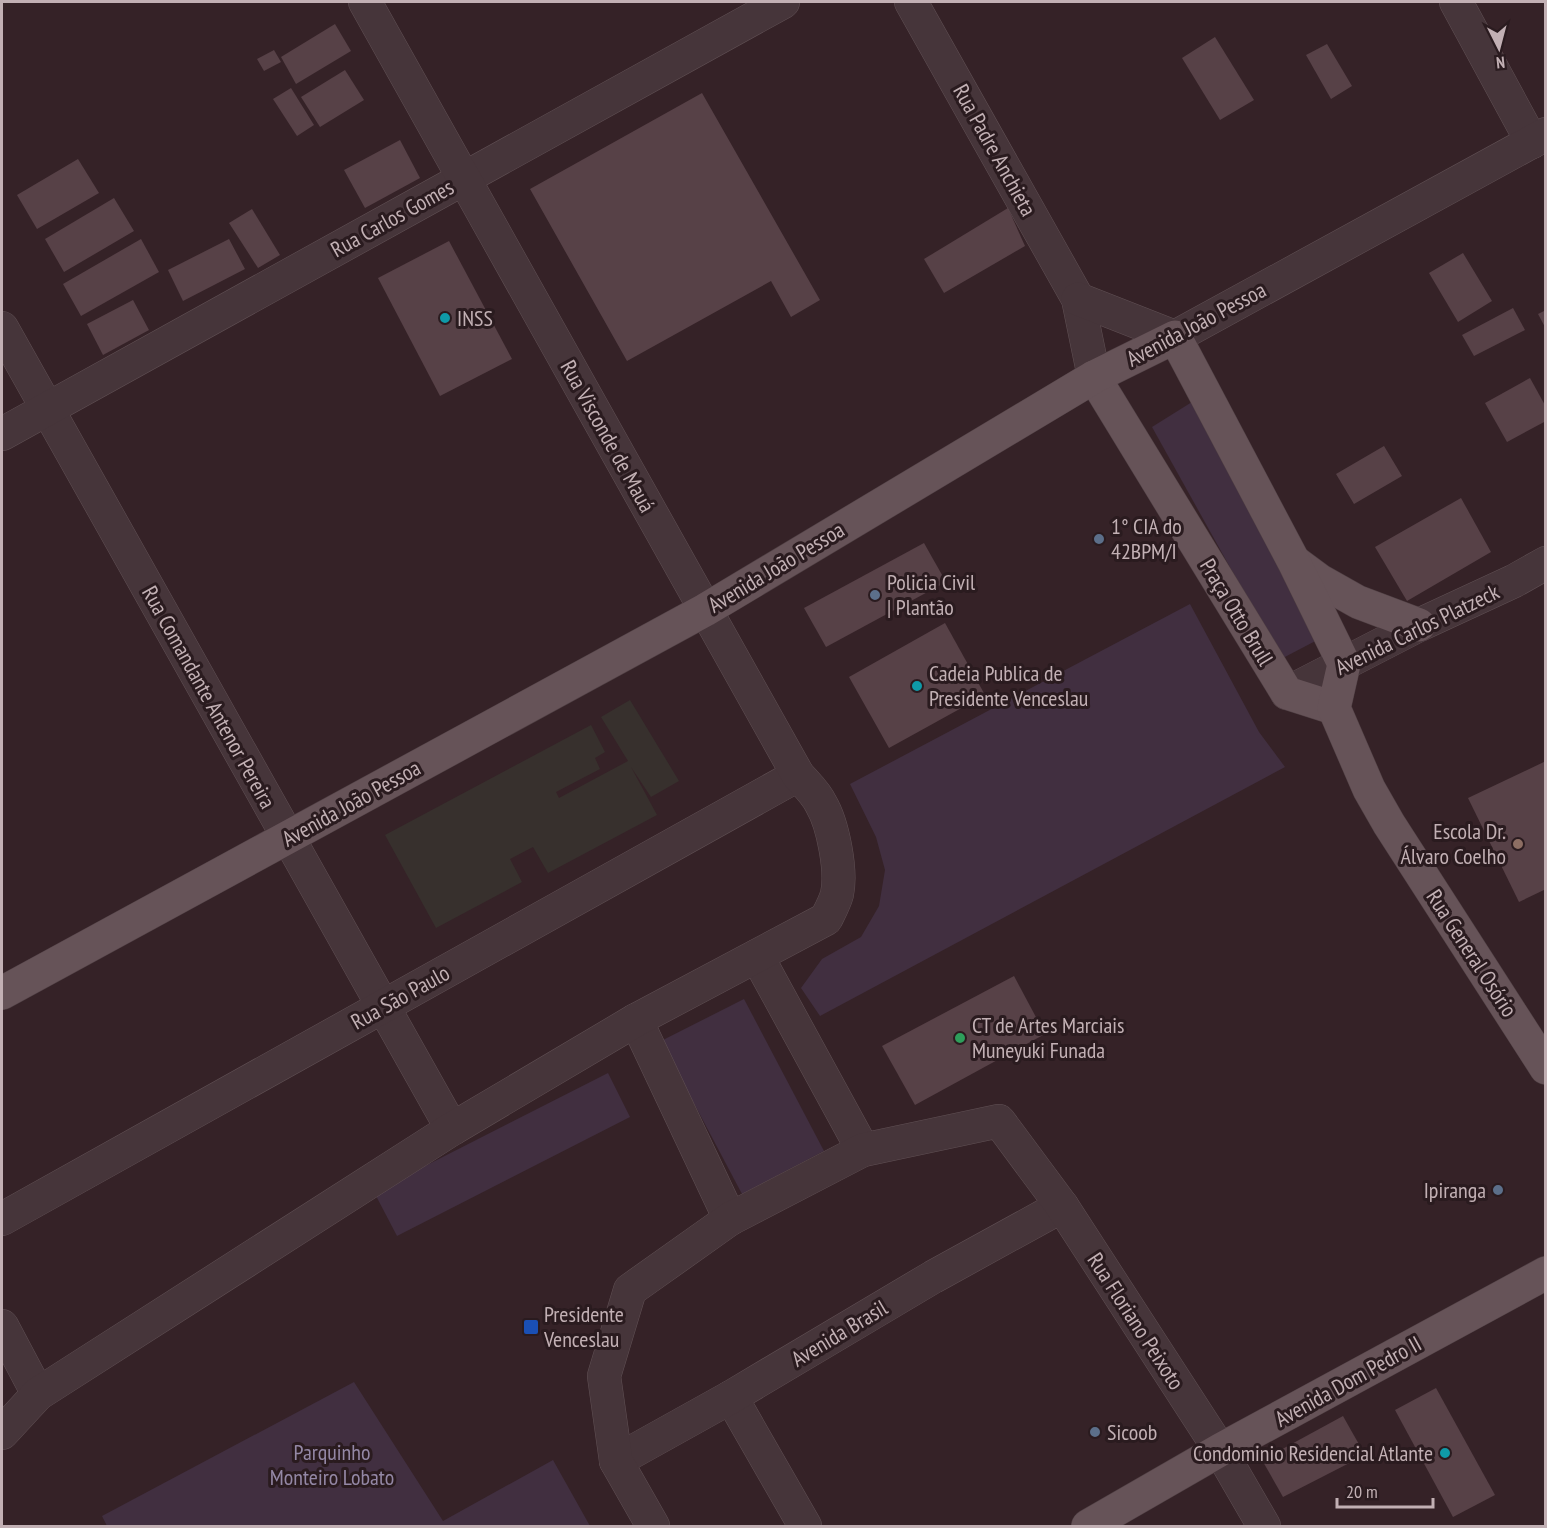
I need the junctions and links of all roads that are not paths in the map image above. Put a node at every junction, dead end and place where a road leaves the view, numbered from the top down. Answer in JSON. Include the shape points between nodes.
{"nodes":[{"id":1,"x":365,"y":2,"type":"edge"},
{"id":2,"x":783,"y":2,"type":"edge"},
{"id":3,"x":911,"y":2,"type":"edge"},
{"id":4,"x":1456,"y":2,"type":"edge"},
{"id":5,"x":1539,"y":138,"type":"edge"},
{"id":6,"x":463,"y":178,"type":"junction"},
{"id":7,"x":1078,"y":299,"type":"junction"},
{"id":8,"x":2,"y":328,"type":"edge"},
{"id":9,"x":1175,"y":337,"type":"junction"},
{"id":10,"x":1094,"y":377,"type":"junction"},
{"id":11,"x":47,"y":409,"type":"junction"},
{"id":12,"x":2,"y":434,"type":"edge"},
{"id":13,"x":1294,"y":562,"type":"junction"},
{"id":14,"x":1545,"y":563,"type":"edge"},
{"id":15,"x":705,"y":610,"type":"junction"},
{"id":16,"x":1419,"y":625,"type":"junction"},
{"id":17,"x":1344,"y":664,"type":"junction"},
{"id":18,"x":1287,"y":693,"type":"junction"},
{"id":19,"x":1334,"y":708,"type":"junction"},
{"id":20,"x":798,"y":775,"type":"junction"},
{"id":21,"x":288,"y":837,"type":"junction"},
{"id":22,"x":758,"y":956,"type":"junction"},
{"id":23,"x":2,"y":993,"type":"edge"},
{"id":24,"x":383,"y":1006,"type":"junction"},
{"id":25,"x":636,"y":1020,"type":"junction"},
{"id":26,"x":1545,"y":1068,"type":"edge"},
{"id":27,"x":452,"y":1129,"type":"junction"},
{"id":28,"x":863,"y":1150,"type":"junction"},
{"id":29,"x":1062,"y":1206,"type":"junction"},
{"id":30,"x":2,"y":1219,"type":"edge"},
{"id":31,"x":730,"y":1219,"type":"junction"},
{"id":32,"x":1545,"y":1273,"type":"edge"},
{"id":33,"x":2,"y":1326,"type":"edge"},
{"id":34,"x":38,"y":1394,"type":"junction"},
{"id":35,"x":731,"y":1397,"type":"junction"},
{"id":36,"x":2,"y":1433,"type":"edge"},
{"id":37,"x":1220,"y":1450,"type":"junction"},
{"id":38,"x":616,"y":1461,"type":"junction"},
{"id":39,"x":653,"y":1527,"type":"edge"},
{"id":40,"x":805,"y":1527,"type":"edge"},
{"id":41,"x":1088,"y":1527,"type":"edge"},
{"id":42,"x":1264,"y":1527,"type":"edge"}],
"edges":[{"from":1,"to":6,"type":"street","name":"Rua Visconde de Mauá"},
{"from":2,"to":6,"type":"street","name":"Rua Carlos Gomes"},
{"from":3,"to":7,"type":"street","name":"Rua Padre Anchieta"},
{"from":4,"to":5,"type":"street"},
{"from":5,"to":9,"type":"street","name":"Avenida João Pessoa"},
{"from":6,"to":11,"type":"street","name":"Rua Carlos Gomes"},
{"from":6,"to":15,"type":"street","name":"Rua Visconde de Mauá"},
{"from":7,"to":9,"type":"street"},
{"from":7,"to":10,"type":"street","name":"Rua Padre Anchieta"},
{"from":8,"to":11,"type":"street","name":"Rua Comandante Antenor Pereira"},
{"from":9,"to":10,"type":"main road","name":"Avenida João Pessoa"},
{"from":9,"to":13,"type":"main road"},
{"from":10,"to":15,"type":"main road","name":"Avenida João Pessoa"},
{"from":10,"to":18,"type":"main road","name":"Praça Otto Brull"},
{"from":11,"to":12,"type":"street","name":"Rua Carlos Gomes"},
{"from":11,"to":21,"type":"street","name":"Rua Comandante Antenor Pereira"},
{"from":13,"to":16,"type":"main road","via":[[1358,602]]},
{"from":13,"to":17,"type":"main road"},
{"from":14,"to":16,"type":"street","name":"Avenida Carlos Platzeck"},
{"from":15,"to":20,"type":"street","name":"Rua Visconde de Mauá"},
{"from":15,"to":21,"type":"main road","name":"Avenida João Pessoa"},
{"from":16,"to":17,"type":"street","name":"Avenida Carlos Platzeck"},
{"from":17,"to":18,"type":"street","name":"Avenida Carlos Platzeck"},
{"from":17,"to":19,"type":"main road"},
{"from":18,"to":19,"type":"main road"},
{"from":19,"to":26,"type":"main road","name":"Rua General Osório","via":[[1377,804]]},
{"from":20,"to":22,"type":"street","name":"Rua Visconde de Mauá","via":[[821,803],[829,822],[839,873],[837,895],[826,919]]},
{"from":20,"to":24,"type":"street","name":"Rua São Paulo"},
{"from":21,"to":23,"type":"main road","name":"Avenida João Pessoa"},
{"from":21,"to":24,"type":"street","name":"Rua Comandante Antenor Pereira"},
{"from":22,"to":25,"type":"street"},
{"from":22,"to":28,"type":"street"},
{"from":24,"to":27,"type":"street","name":"Rua Comandante Antenor Pereira"},
{"from":24,"to":30,"type":"street","name":"Rua São Paulo"},
{"from":25,"to":27,"type":"street"},
{"from":25,"to":31,"type":"street"},
{"from":27,"to":34,"type":"street"},
{"from":28,"to":29,"type":"street","name":"Rua Floriano Peixoto","via":[[999,1121]]},
{"from":28,"to":31,"type":"street"},
{"from":29,"to":35,"type":"street","name":"Avenida Brasil"},
{"from":29,"to":37,"type":"street","name":"Rua Floriano Peixoto"},
{"from":31,"to":38,"type":"street","via":[[630,1290],[604,1376]]},
{"from":32,"to":37,"type":"main road","name":"Avenida Dom Pedro II"},
{"from":33,"to":34,"type":"street"},
{"from":34,"to":36,"type":"street"},
{"from":35,"to":38,"type":"street","name":"Avenida Brasil"},
{"from":35,"to":40,"type":"street"},
{"from":37,"to":41,"type":"main road","name":"Avenida Dom Pedro II"},
{"from":37,"to":42,"type":"street","name":"Rua Floriano Peixoto"},
{"from":38,"to":39,"type":"street"}]}
